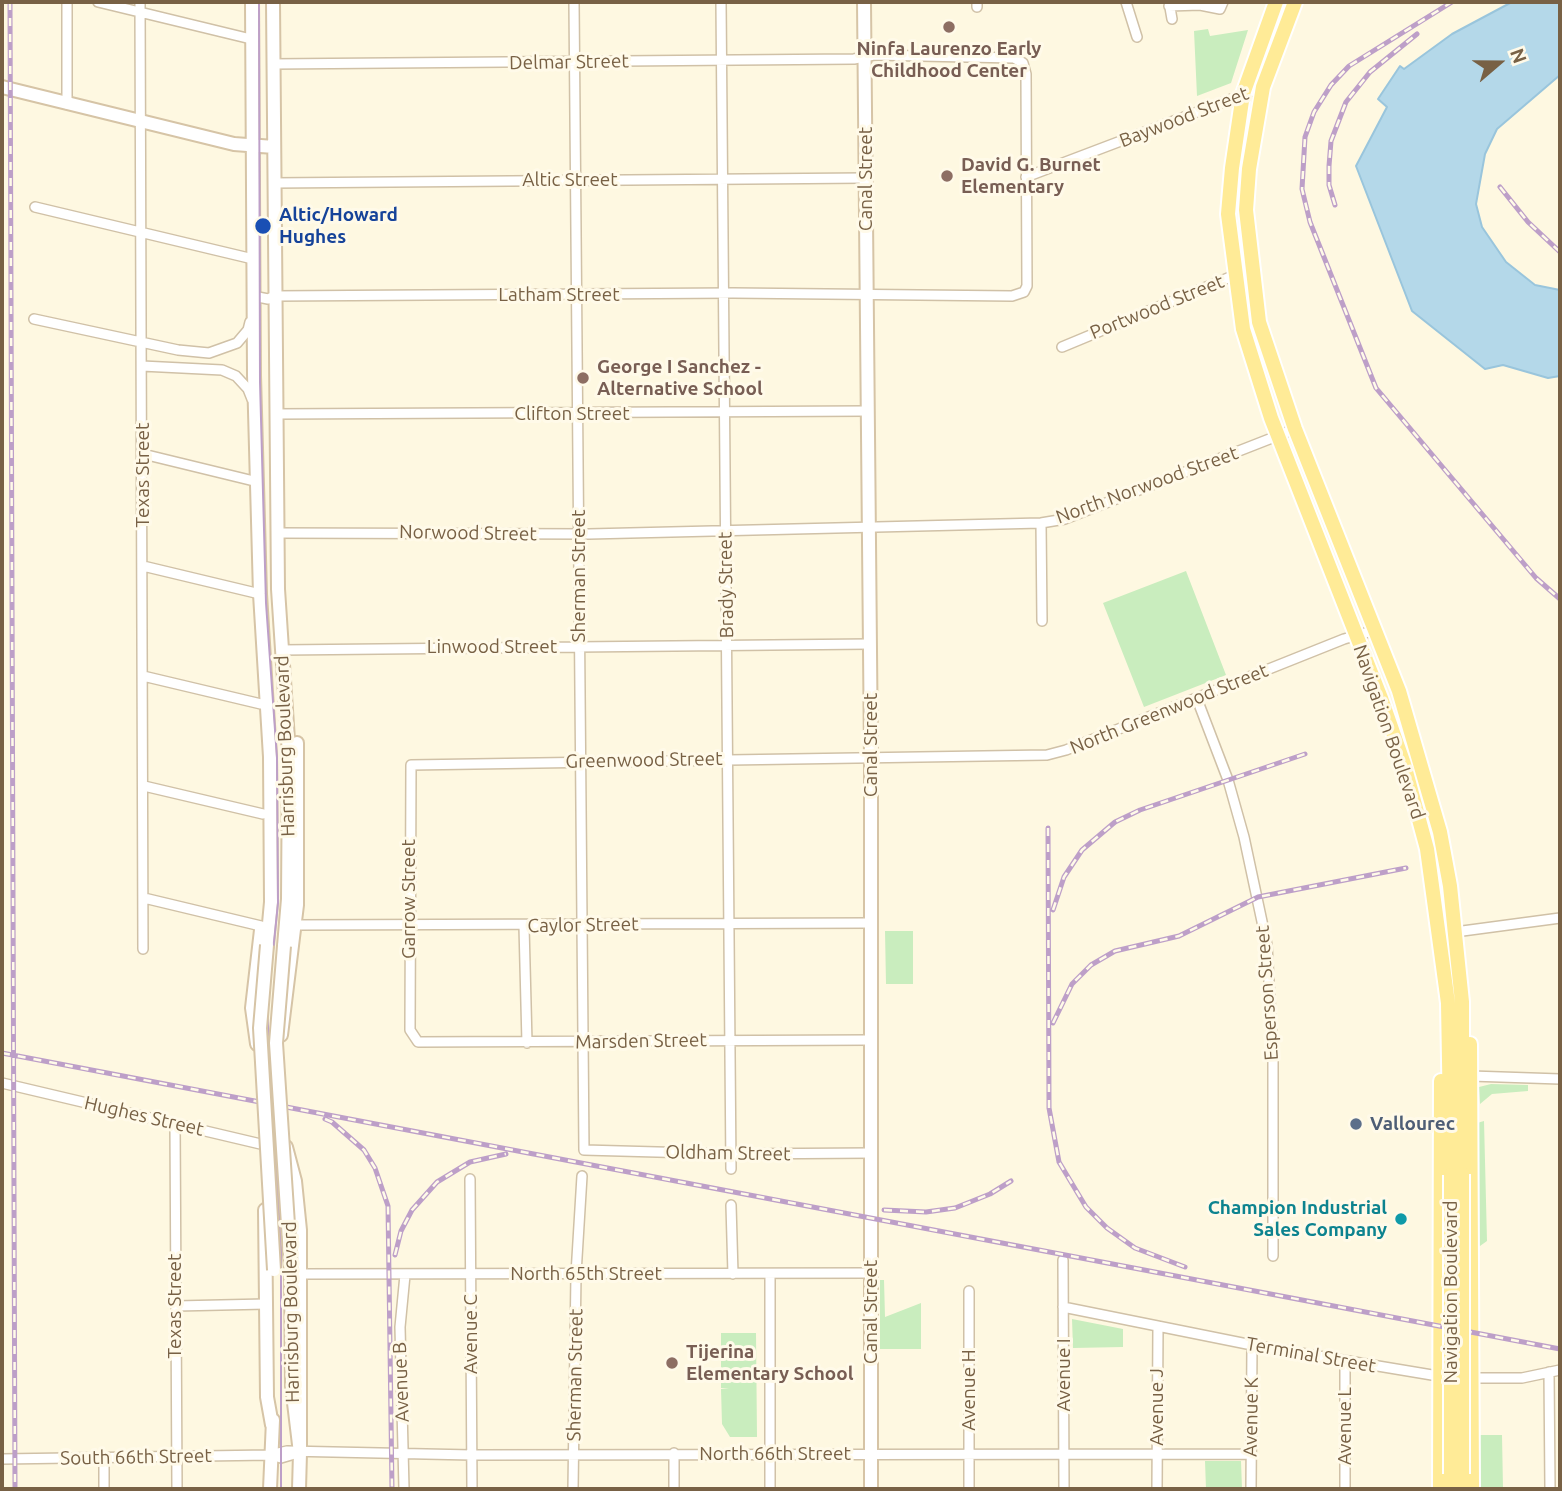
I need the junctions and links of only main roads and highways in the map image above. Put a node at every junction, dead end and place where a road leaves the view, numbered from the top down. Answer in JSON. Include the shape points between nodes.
{"nodes":[{"id":1,"x":252,"y":2,"type":"edge"},
{"id":2,"x":272,"y":2,"type":"edge"},
{"id":3,"x":864,"y":2,"type":"edge"},
{"id":4,"x":1276,"y":2,"type":"edge"},
{"id":5,"x":1295,"y":2,"type":"edge"},
{"id":6,"x":2,"y":87,"type":"edge"},
{"id":7,"x":252,"y":146,"type":"junction"},
{"id":8,"x":274,"y":146,"type":"junction"},
{"id":9,"x":260,"y":594,"type":"junction"},
{"id":10,"x":282,"y":650,"type":"junction"},
{"id":11,"x":1399,"y":691,"type":"junction"},
{"id":12,"x":1381,"y":698,"type":"junction"},
{"id":13,"x":1455,"y":932,"type":"junction"},
{"id":14,"x":1440,"y":939,"type":"junction"},
{"id":15,"x":1455,"y":1002,"type":"junction"},
{"id":16,"x":255,"y":1036,"type":"junction"},
{"id":17,"x":280,"y":1036,"type":"junction"},
{"id":18,"x":296,"y":1272,"type":"junction"},
{"id":19,"x":272,"y":1425,"type":"junction"},
{"id":20,"x":1457,"y":1482,"type":"edge"},
{"id":21,"x":270,"y":1489,"type":"edge"},
{"id":22,"x":299,"y":1489,"type":"edge"},
{"id":23,"x":870,"y":1489,"type":"edge"},
{"id":24,"x":1440,"y":1489,"type":"edge"},
{"id":25,"x":1472,"y":1489,"type":"edge"}],
"edges":[{"from":1,"to":7,"type":"main road","name":"Harrisburg Boulevard"},
{"from":2,"to":8,"type":"main road","name":"Harrisburg Boulevard"},
{"from":3,"to":23,"type":"main road","name":"Canal Street","via":[[871,757]]},
{"from":4,"to":12,"type":"main road","name":"Navigation Boulevard","via":[[1243,94],[1228,214],[1243,329],[1278,436]]},
{"from":5,"to":11,"type":"main road","name":"Navigation Boulevard","via":[[1263,87],[1245,210],[1259,322],[1295,429]]},
{"from":6,"to":7,"type":"main road"},
{"from":7,"to":8,"type":"main road"},
{"from":7,"to":9,"type":"main road","name":"Harrisburg Boulevard"},
{"from":8,"to":10,"type":"main road","name":"Harrisburg Boulevard"},
{"from":9,"to":16,"type":"main road","via":[[263,814],[261,926],[252,1007]]},
{"from":9,"to":19,"type":"main road","name":"Harrisburg Boulevard","bridge":true,"via":[[270,757],[271,902],[260,1028],[274,1270],[276,1404]]},
{"from":10,"to":17,"type":"main road","via":[[298,751],[296,925]]},
{"from":10,"to":18,"type":"main road","name":"Harrisburg Boulevard","bridge":true,"via":[[289,755],[288,899],[276,1043]]},
{"from":11,"to":12,"type":"main road"},
{"from":11,"to":13,"type":"main road","name":"Navigation Boulevard","via":[[1440,832]]},
{"from":12,"to":14,"type":"main road","name":"Navigation Boulevard","via":[[1427,849]]},
{"from":13,"to":14,"type":"main road"},
{"from":13,"to":15,"type":"main road","name":"Navigation Boulevard"},
{"from":14,"to":15,"type":"main road","name":"Navigation Boulevard"},
{"from":15,"to":20,"type":"main road","name":"Navigation Boulevard","bridge":true},
{"from":15,"to":24,"type":"main road","via":[[1440,1049]]},
{"from":15,"to":25,"type":"main road","via":[[1471,1047]]},
{"from":16,"to":17,"type":"main road"},
{"from":16,"to":19,"type":"main road","via":[[270,1080],[265,1179],[267,1397]]},
{"from":17,"to":18,"type":"main road","via":[[278,1099],[298,1195]]},
{"from":18,"to":22,"type":"main road","name":"Harrisburg Boulevard","via":[[293,1414],[300,1452]]},
{"from":19,"to":21,"type":"main road","name":"Harrisburg Boulevard"}]}
